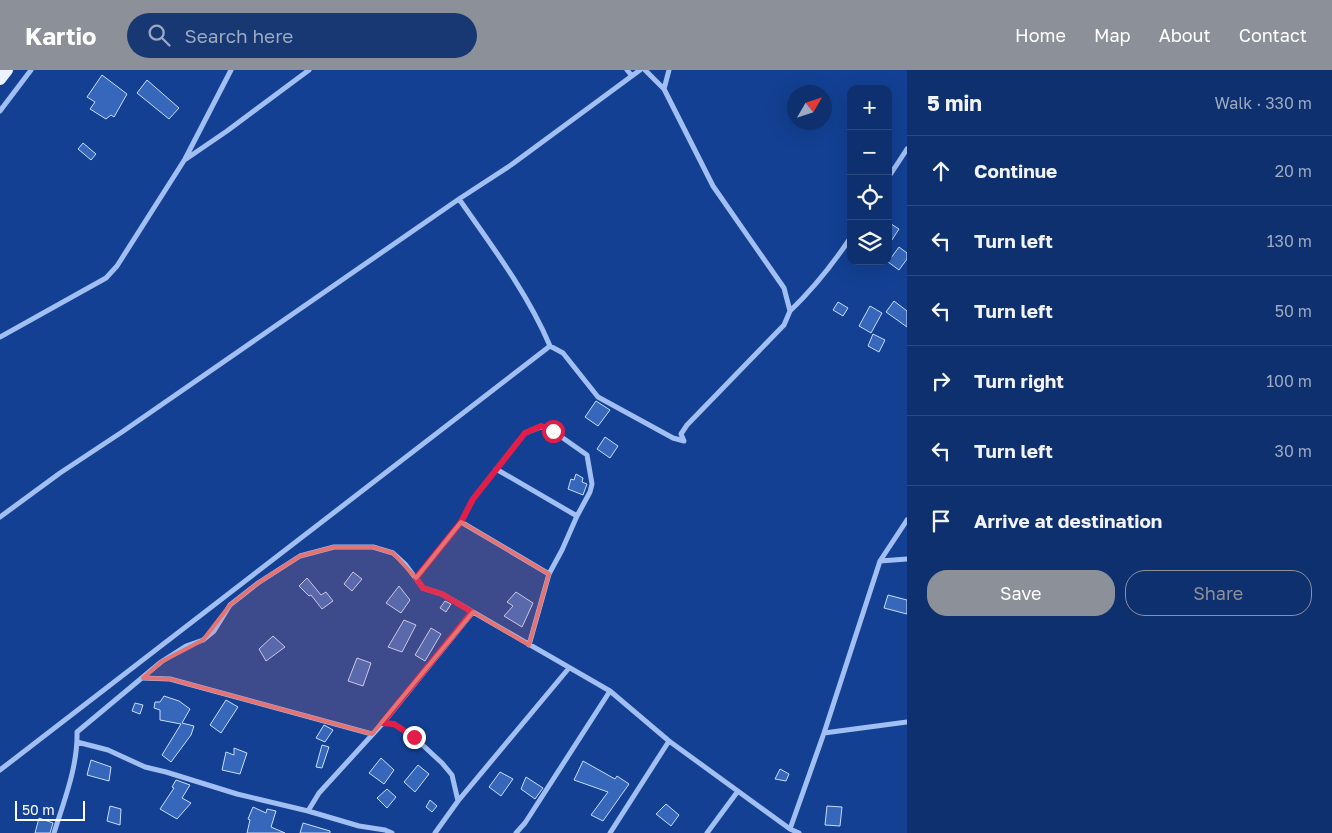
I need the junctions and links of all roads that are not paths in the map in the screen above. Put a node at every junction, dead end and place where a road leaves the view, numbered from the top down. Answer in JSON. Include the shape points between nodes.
{"nodes":[{"id":1,"x":7,"y":70,"type":"edge"},
{"id":2,"x":31,"y":70,"type":"edge"},
{"id":3,"x":231,"y":70,"type":"edge"},
{"id":4,"x":309,"y":70,"type":"edge"},
{"id":5,"x":627,"y":70,"type":"edge"},
{"id":6,"x":640,"y":70,"type":"edge"},
{"id":7,"x":645,"y":70,"type":"edge"},
{"id":8,"x":669,"y":70,"type":"edge"},
{"id":9,"x":632,"y":76,"type":"junction"},
{"id":10,"x":0,"y":79,"type":"edge"},
{"id":11,"x":664,"y":89,"type":"junction"},
{"id":12,"x":0,"y":111,"type":"edge"},
{"id":13,"x":907,"y":149,"type":"edge"},
{"id":14,"x":185,"y":159,"type":"junction"},
{"id":15,"x":890,"y":175,"type":"edge"},
{"id":16,"x":459,"y":199,"type":"junction"},
{"id":17,"x":847,"y":243,"type":"edge"},
{"id":18,"x":790,"y":311,"type":"junction"},
{"id":19,"x":0,"y":337,"type":"edge"},
{"id":20,"x":550,"y":346,"type":"junction"},
{"id":21,"x":496,"y":469,"type":"junction"},
{"id":22,"x":577,"y":516,"type":"junction"},
{"id":23,"x":0,"y":517,"type":"edge"},
{"id":24,"x":907,"y":520,"type":"edge"},
{"id":25,"x":461,"y":522,"type":"junction"},
{"id":26,"x":907,"y":560,"type":"edge"},
{"id":27,"x":880,"y":561,"type":"junction"},
{"id":28,"x":549,"y":574,"type":"junction"},
{"id":29,"x":416,"y":578,"type":"junction"},
{"id":30,"x":472,"y":612,"type":"junction"},
{"id":31,"x":529,"y":645,"type":"junction"},
{"id":32,"x":569,"y":668,"type":"junction"},
{"id":33,"x":143,"y":678,"type":"junction"},
{"id":34,"x":610,"y":691,"type":"junction"},
{"id":35,"x":907,"y":722,"type":"edge"},
{"id":36,"x":382,"y":723,"type":"junction"},
{"id":37,"x":824,"y":733,"type":"junction"},
{"id":38,"x":372,"y":734,"type":"junction"},
{"id":39,"x":669,"y":741,"type":"junction"},
{"id":40,"x":77,"y":742,"type":"junction"},
{"id":41,"x":0,"y":770,"type":"edge"},
{"id":42,"x":738,"y":792,"type":"junction"},
{"id":43,"x":458,"y":801,"type":"junction"},
{"id":44,"x":308,"y":811,"type":"junction"},
{"id":45,"x":790,"y":829,"type":"junction"},
{"id":46,"x":54,"y":833,"type":"edge"},
{"id":47,"x":392,"y":833,"type":"edge"},
{"id":48,"x":435,"y":833,"type":"edge"},
{"id":49,"x":516,"y":833,"type":"edge"},
{"id":50,"x":610,"y":833,"type":"edge"},
{"id":51,"x":707,"y":833,"type":"edge"},
{"id":52,"x":798,"y":833,"type":"edge"}],
"edges":[{"from":1,"to":10,"type":"main road"},
{"from":2,"to":12,"type":"street"},
{"from":3,"to":14,"type":"street"},
{"from":4,"to":14,"type":"street"},
{"from":5,"to":9,"type":"street"},
{"from":6,"to":9,"type":"street"},
{"from":7,"to":11,"type":"street"},
{"from":8,"to":11,"type":"street"},
{"from":9,"to":16,"type":"street"},
{"from":11,"to":18,"type":"street","via":[[714,186],[784,288]]},
{"from":13,"to":15,"type":"street"},
{"from":14,"to":19,"type":"street","via":[[117,266],[106,278]]},
{"from":16,"to":20,"type":"street","via":[[539,321]]},
{"from":16,"to":23,"type":"street"},
{"from":17,"to":18,"type":"street","via":[[835,262]]},
{"from":18,"to":20,"type":"street","via":[[784,325],[687,425],[681,434],[684,441],[598,397],[563,353]]},
{"from":20,"to":41,"type":"street"},
{"from":21,"to":22,"type":"street"},
{"from":21,"to":22,"type":"street","via":[[525,433],[541,426],[553,431],[587,455],[592,484]]},
{"from":21,"to":25,"type":"street","via":[[473,499]]},
{"from":22,"to":28,"type":"street"},
{"from":24,"to":27,"type":"street"},
{"from":25,"to":28,"type":"street"},
{"from":25,"to":29,"type":"street"},
{"from":26,"to":27,"type":"street"},
{"from":27,"to":37,"type":"street"},
{"from":28,"to":31,"type":"street"},
{"from":29,"to":30,"type":"street","via":[[423,588],[442,594]]},
{"from":29,"to":33,"type":"street","via":[[393,553],[373,547],[334,547],[300,556],[230,605],[214,631],[203,640],[186,646]]},
{"from":30,"to":31,"type":"street"},
{"from":30,"to":36,"type":"street"},
{"from":31,"to":32,"type":"street"},
{"from":32,"to":34,"type":"street"},
{"from":32,"to":43,"type":"street"},
{"from":33,"to":38,"type":"street","via":[[170,679]]},
{"from":33,"to":40,"type":"street","via":[[76,732]]},
{"from":34,"to":39,"type":"street"},
{"from":34,"to":49,"type":"street"},
{"from":35,"to":37,"type":"street"},
{"from":36,"to":38,"type":"street"},
{"from":36,"to":43,"type":"street","via":[[394,724],[414,737],[442,763],[452,775]]},
{"from":37,"to":45,"type":"street"},
{"from":38,"to":44,"type":"street","via":[[319,793]]},
{"from":39,"to":42,"type":"street"},
{"from":39,"to":50,"type":"street"},
{"from":40,"to":44,"type":"street","via":[[236,794]]},
{"from":40,"to":46,"type":"street"},
{"from":42,"to":45,"type":"street"},
{"from":42,"to":51,"type":"street"},
{"from":43,"to":48,"type":"street"},
{"from":44,"to":47,"type":"street"},
{"from":45,"to":52,"type":"street"}]}
